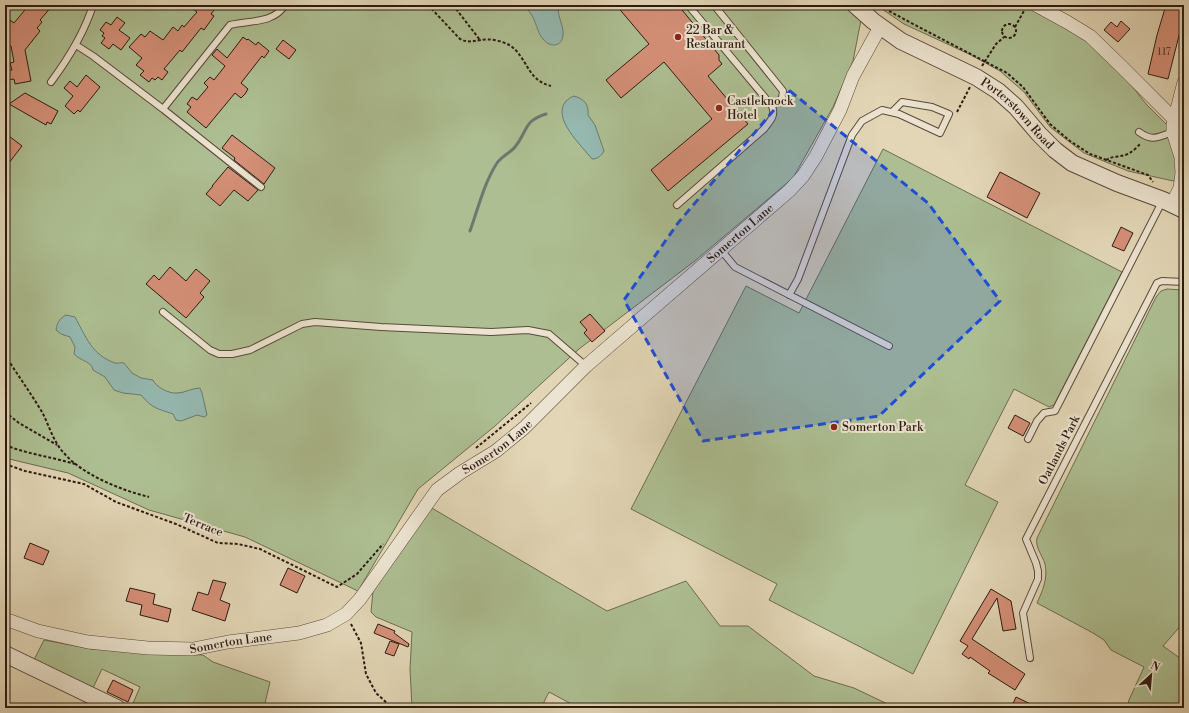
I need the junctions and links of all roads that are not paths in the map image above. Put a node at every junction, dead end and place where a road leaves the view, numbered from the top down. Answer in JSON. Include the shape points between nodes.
{"nodes":[{"id":1,"x":92,"y":5,"type":"edge"},
{"id":2,"x":285,"y":5,"type":"edge"},
{"id":3,"x":688,"y":5,"type":"edge"},
{"id":4,"x":714,"y":5,"type":"edge"},
{"id":5,"x":855,"y":5,"type":"edge"},
{"id":6,"x":1036,"y":5,"type":"edge"},
{"id":7,"x":880,"y":26,"type":"junction"},
{"id":8,"x":76,"y":44,"type":"junction"},
{"id":9,"x":51,"y":82,"type":"dead end"},
{"id":10,"x":1184,"y":82,"type":"edge"},
{"id":11,"x":772,"y":106,"type":"junction"},
{"id":12,"x":163,"y":109,"type":"junction"},
{"id":13,"x":892,"y":112,"type":"junction"},
{"id":14,"x":1173,"y":126,"type":"junction"},
{"id":15,"x":1139,"y":132,"type":"dead end"},
{"id":16,"x":261,"y":187,"type":"dead end"},
{"id":17,"x":677,"y":205,"type":"dead end"},
{"id":18,"x":1173,"y":205,"type":"edge"},
{"id":19,"x":721,"y":250,"type":"junction"},
{"id":20,"x":1184,"y":282,"type":"edge"},
{"id":21,"x":789,"y":295,"type":"junction"},
{"id":22,"x":163,"y":312,"type":"dead end"},
{"id":23,"x":889,"y":346,"type":"dead end"},
{"id":24,"x":586,"y":366,"type":"junction"},
{"id":25,"x":1028,"y":440,"type":"dead end"},
{"id":26,"x":5,"y":619,"type":"edge"},
{"id":27,"x":5,"y":654,"type":"edge"},
{"id":28,"x":1030,"y":658,"type":"dead end"},
{"id":29,"x":117,"y":708,"type":"edge"}],
"edges":[{"from":1,"to":8,"type":"lane"},
{"from":2,"to":12,"type":"lane","via":[[278,14],[268,19],[230,25]]},
{"from":3,"to":11,"type":"lane"},
{"from":4,"to":11,"type":"lane","via":[[783,90],[782,98]]},
{"from":5,"to":7,"type":"street","name":"Porterstown Road"},
{"from":6,"to":14,"type":"street","via":[[1090,36],[1123,68]]},
{"from":7,"to":18,"type":"street","name":"Porterstown Road","via":[[901,41],[972,74],[998,91],[1055,150],[1072,163]]},
{"from":7,"to":19,"type":"street","name":"Somerton Lane","via":[[853,76],[840,110],[803,176]]},
{"from":8,"to":9,"type":"lane"},
{"from":8,"to":12,"type":"lane"},
{"from":10,"to":14,"type":"street"},
{"from":11,"to":17,"type":"lane","via":[[774,116],[764,129]]},
{"from":12,"to":16,"type":"lane"},
{"from":13,"to":13,"type":"lane","via":[[940,133],[949,114],[932,107],[902,102]]},
{"from":13,"to":21,"type":"lane","via":[[882,110],[862,120],[852,135],[798,279]]},
{"from":14,"to":15,"type":"lane","via":[[1152,138]]},
{"from":14,"to":18,"type":"street","via":[[1182,173],[1180,188]]},
{"from":18,"to":25,"type":"lane","via":[[1055,411],[1044,413]]},
{"from":19,"to":21,"type":"lane","via":[[735,267]]},
{"from":19,"to":24,"type":"street","name":"Somerton Lane"},
{"from":20,"to":28,"type":"lane","name":"Oatlands Park","via":[[1162,281],[1157,284],[1026,539],[1038,571],[1038,579],[1023,613]]},
{"from":21,"to":23,"type":"lane"},
{"from":22,"to":24,"type":"lane","via":[[210,350],[219,354],[250,350],[302,324],[315,322],[380,328],[491,332],[528,330],[549,334]]},
{"from":24,"to":26,"type":"street","name":"Somerton Lane","via":[[524,428],[496,451],[437,490],[360,599],[346,614],[326,625],[299,633],[193,649],[88,642],[38,631]]},
{"from":27,"to":29,"type":"street"}]}
